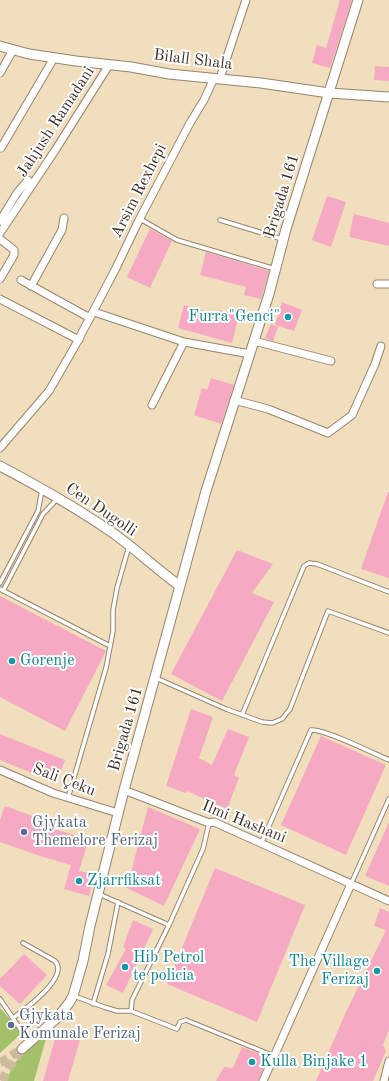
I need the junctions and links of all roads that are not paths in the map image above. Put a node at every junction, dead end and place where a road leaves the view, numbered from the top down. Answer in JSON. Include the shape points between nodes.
{"nodes":[{"id":1,"x":246,"y":0,"type":"edge"},
{"id":2,"x":358,"y":0,"type":"edge"},
{"id":3,"x":0,"y":46,"type":"edge"},
{"id":4,"x":13,"y":50,"type":"junction"},
{"id":5,"x":54,"y":58,"type":"junction"},
{"id":6,"x":109,"y":65,"type":"junction"},
{"id":7,"x":0,"y":73,"type":"edge"},
{"id":8,"x":217,"y":78,"type":"junction"},
{"id":9,"x":329,"y":93,"type":"junction"},
{"id":10,"x":389,"y":97,"type":"edge"},
{"id":11,"x":1,"y":148,"type":"edge"},
{"id":12,"x":28,"y":180,"type":"dead end"},
{"id":13,"x":64,"y":218,"type":"dead end"},
{"id":14,"x":140,"y":219,"type":"junction"},
{"id":15,"x":220,"y":220,"type":"dead end"},
{"id":16,"x":0,"y":221,"type":"edge"},
{"id":17,"x":0,"y":233,"type":"edge"},
{"id":18,"x":0,"y":239,"type":"edge"},
{"id":19,"x":284,"y":240,"type":"junction"},
{"id":20,"x":276,"y":270,"type":"junction"},
{"id":21,"x":0,"y":279,"type":"edge"},
{"id":22,"x":21,"y":280,"type":"dead end"},
{"id":23,"x":377,"y":284,"type":"dead end"},
{"id":24,"x":389,"y":284,"type":"edge"},
{"id":25,"x":31,"y":286,"type":"junction"},
{"id":26,"x":0,"y":299,"type":"edge"},
{"id":27,"x":92,"y":315,"type":"junction"},
{"id":28,"x":79,"y":340,"type":"junction"},
{"id":29,"x":254,"y":341,"type":"junction"},
{"id":30,"x":184,"y":342,"type":"junction"},
{"id":31,"x":381,"y":346,"type":"dead end"},
{"id":32,"x":250,"y":354,"type":"junction"},
{"id":33,"x":331,"y":361,"type":"dead end"},
{"id":34,"x":234,"y":400,"type":"junction"},
{"id":35,"x":152,"y":405,"type":"dead end"},
{"id":36,"x":0,"y":448,"type":"edge"},
{"id":37,"x":0,"y":466,"type":"edge"},
{"id":38,"x":42,"y":489,"type":"junction"},
{"id":39,"x":58,"y":498,"type":"junction"},
{"id":40,"x":129,"y":546,"type":"junction"},
{"id":41,"x":0,"y":583,"type":"edge"},
{"id":42,"x":180,"y":586,"type":"junction"},
{"id":43,"x":2,"y":590,"type":"edge"},
{"id":44,"x":389,"y":592,"type":"edge"},
{"id":45,"x":389,"y":633,"type":"edge"},
{"id":46,"x":110,"y":646,"type":"junction"},
{"id":47,"x":156,"y":678,"type":"junction"},
{"id":48,"x":242,"y":715,"type":"junction"},
{"id":49,"x":389,"y":760,"type":"edge"},
{"id":50,"x":1,"y":772,"type":"edge"},
{"id":51,"x":124,"y":790,"type":"junction"},
{"id":52,"x":68,"y":798,"type":"junction"},
{"id":53,"x":389,"y":799,"type":"edge"},
{"id":54,"x":118,"y":813,"type":"junction"},
{"id":55,"x":209,"y":823,"type":"junction"},
{"id":56,"x":261,"y":844,"type":"junction"},
{"id":57,"x":351,"y":884,"type":"junction"},
{"id":58,"x":98,"y":894,"type":"junction"},
{"id":59,"x":389,"y":901,"type":"edge"},
{"id":60,"x":118,"y":902,"type":"junction"},
{"id":61,"x":169,"y":925,"type":"junction"},
{"id":62,"x":23,"y":943,"type":"dead end"},
{"id":63,"x":73,"y":996,"type":"junction"},
{"id":64,"x":0,"y":999,"type":"edge"},
{"id":65,"x":94,"y":1004,"type":"junction"},
{"id":66,"x":131,"y":1011,"type":"junction"},
{"id":67,"x":13,"y":1018,"type":"junction"},
{"id":68,"x":26,"y":1046,"type":"joint"},
{"id":69,"x":274,"y":1056,"type":"junction"},
{"id":70,"x":388,"y":1065,"type":"edge"},
{"id":71,"x":263,"y":1081,"type":"edge"},
{"id":72,"x":384,"y":1081,"type":"edge"}],
"edges":[{"from":1,"to":8,"type":"street","name":"Arsim Rexhepi"},
{"from":2,"to":9,"type":"street","name":"Brigada 161"},
{"from":3,"to":4,"type":"street","name":"Bilall Shala"},
{"from":4,"to":5,"type":"street","name":"Bilall Shala"},
{"from":4,"to":7,"type":"street"},
{"from":5,"to":6,"type":"street","name":"Bilall Shala"},
{"from":5,"to":11,"type":"street"},
{"from":6,"to":8,"type":"street","name":"Bilall Shala"},
{"from":6,"to":17,"type":"street","name":"Jahjush Ramadani"},
{"from":8,"to":9,"type":"street","name":"Bilall Shala"},
{"from":8,"to":14,"type":"street","name":"Arsim Rexhepi","via":[[190,123]]},
{"from":9,"to":10,"type":"street","name":"Bilall Shala"},
{"from":9,"to":19,"type":"street","name":"Brigada 161"},
{"from":12,"to":16,"type":"street"},
{"from":13,"to":25,"type":"street","via":[[62,230]]},
{"from":14,"to":20,"type":"lane","via":[[177,240]]},
{"from":14,"to":27,"type":"street","name":"Arsim Rexhepi"},
{"from":15,"to":19,"type":"lane"},
{"from":18,"to":21,"type":"street","via":[[14,250]]},
{"from":19,"to":20,"type":"street","name":"Brigada 161"},
{"from":20,"to":29,"type":"street","name":"Brigada 161"},
{"from":22,"to":25,"type":"street"},
{"from":23,"to":24,"type":"street"},
{"from":25,"to":27,"type":"street"},
{"from":26,"to":28,"type":"street"},
{"from":27,"to":28,"type":"street","name":"Arsim Rexhepi"},
{"from":27,"to":30,"type":"street"},
{"from":28,"to":36,"type":"street","name":"Arsim Rexhepi","via":[[49,391]]},
{"from":29,"to":32,"type":"street","name":"Brigada 161"},
{"from":29,"to":33,"type":"street"},
{"from":30,"to":32,"type":"street"},
{"from":30,"to":35,"type":"street"},
{"from":31,"to":34,"type":"street","via":[[352,415],[328,434],[268,409]]},
{"from":32,"to":34,"type":"street","name":"Brigada 161"},
{"from":34,"to":42,"type":"street","name":"Brigada 161"},
{"from":37,"to":38,"type":"street","name":"Cen Dugolli"},
{"from":38,"to":39,"type":"street","name":"Cen Dugolli"},
{"from":38,"to":41,"type":"lane","via":[[38,511]]},
{"from":39,"to":40,"type":"street","name":"Cen Dugolli","via":[[112,532]]},
{"from":39,"to":43,"type":"lane","via":[[43,514]]},
{"from":40,"to":42,"type":"street","name":"Cen Dugolli"},
{"from":40,"to":46,"type":"lane","via":[[117,588]]},
{"from":42,"to":47,"type":"street","name":"Brigada 161"},
{"from":43,"to":46,"type":"lane"},
{"from":44,"to":48,"type":"lane","via":[[317,564],[309,562],[304,566]]},
{"from":45,"to":48,"type":"lane","via":[[328,611],[290,709],[282,719],[272,723]]},
{"from":46,"to":52,"type":"lane","via":[[106,668]]},
{"from":47,"to":48,"type":"lane"},
{"from":47,"to":51,"type":"street","name":"Brigada 161"},
{"from":49,"to":56,"type":"lane","via":[[329,734],[311,730]]},
{"from":50,"to":52,"type":"street","name":"Sali Çeku"},
{"from":51,"to":54,"type":"street","name":"Brigada 161"},
{"from":51,"to":55,"type":"street","name":"Ilmi Hashani"},
{"from":52,"to":54,"type":"street","name":"Sali Çeku"},
{"from":53,"to":57,"type":"lane"},
{"from":54,"to":58,"type":"street","name":"Brigada 161"},
{"from":55,"to":56,"type":"street","name":"Ilmi Hashani","via":[[214,822]]},
{"from":55,"to":61,"type":"lane","via":[[203,849]]},
{"from":56,"to":57,"type":"street","name":"Ilmi Hashani"},
{"from":57,"to":59,"type":"street","name":"Ilmi Hashani"},
{"from":57,"to":69,"type":"street"},
{"from":58,"to":60,"type":"lane"},
{"from":58,"to":63,"type":"street","name":"Brigada 161"},
{"from":60,"to":61,"type":"lane"},
{"from":60,"to":65,"type":"lane","via":[[108,954]]},
{"from":61,"to":66,"type":"lane","via":[[132,1000]]},
{"from":62,"to":67,"type":"lane","via":[[55,961],[58,968],[45,992]]},
{"from":63,"to":65,"type":"lane"},
{"from":63,"to":68,"type":"street","name":"Brigada 161","via":[[58,1017]]},
{"from":64,"to":67,"type":"lane"},
{"from":65,"to":66,"type":"lane","via":[[117,1011]]},
{"from":66,"to":69,"type":"lane","via":[[177,1030],[180,1022],[186,1020]]},
{"from":67,"to":68,"type":"lane"},
{"from":69,"to":71,"type":"street"},
{"from":70,"to":72,"type":"street"}]}
